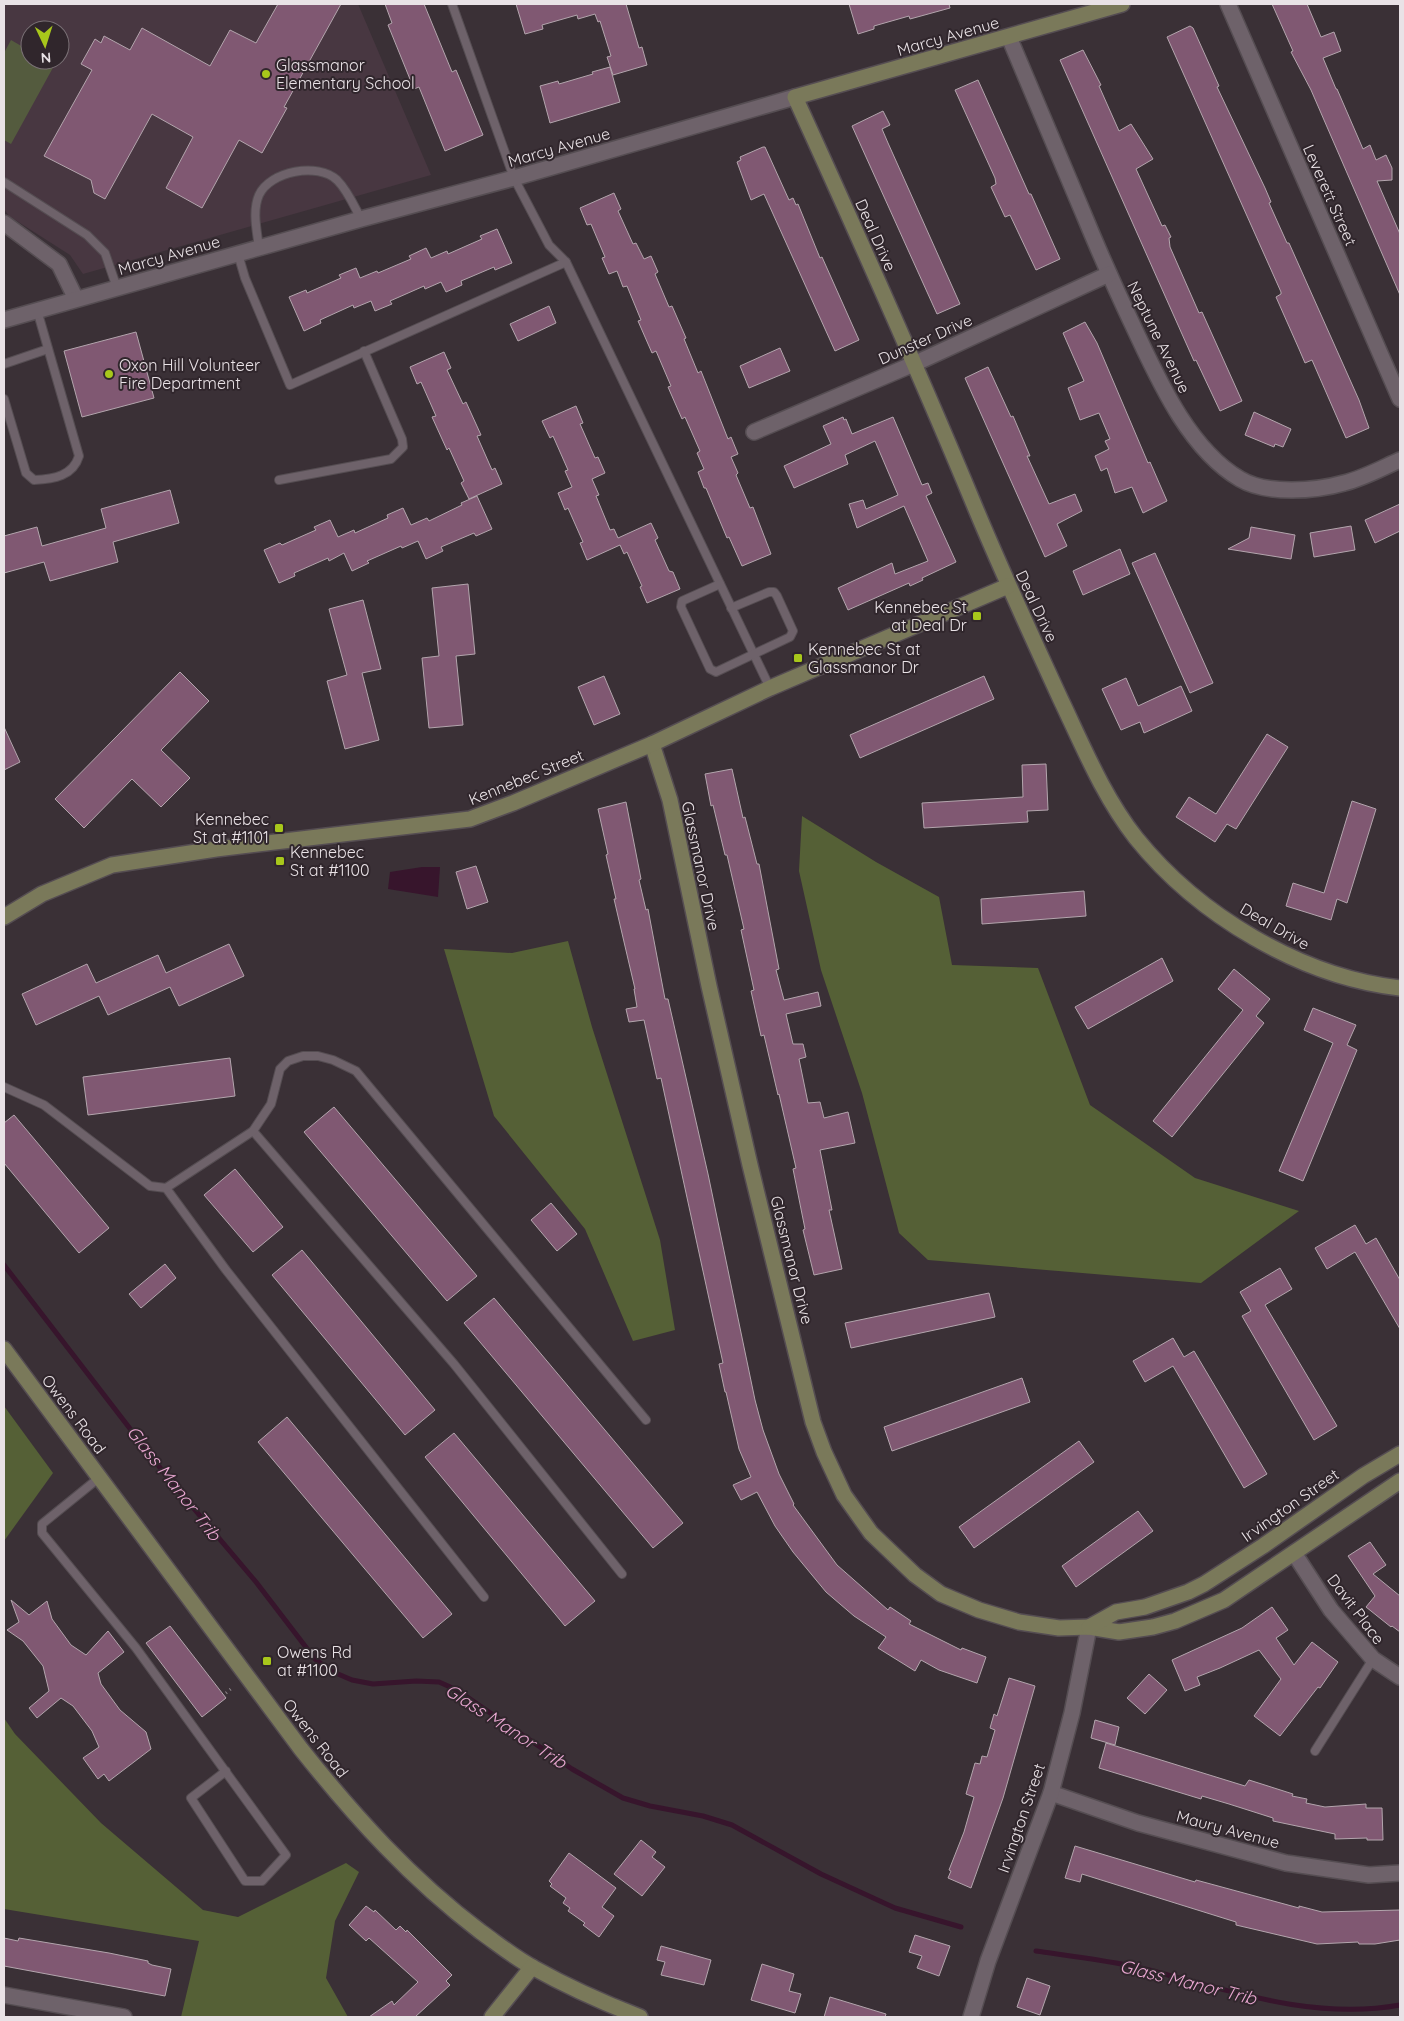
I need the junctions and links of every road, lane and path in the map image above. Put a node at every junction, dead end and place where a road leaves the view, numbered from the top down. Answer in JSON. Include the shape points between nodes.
{"nodes":[{"id":1,"x":452,"y":4,"type":"edge"},
{"id":2,"x":1122,"y":4,"type":"edge"},
{"id":3,"x":1228,"y":4,"type":"edge"},
{"id":4,"x":1009,"y":37,"type":"junction"},
{"id":5,"x":795,"y":97,"type":"junction"},
{"id":6,"x":514,"y":178,"type":"junction"},
{"id":7,"x":4,"y":182,"type":"edge"},
{"id":8,"x":361,"y":219,"type":"junction"},
{"id":9,"x":4,"y":223,"type":"edge"},
{"id":10,"x":260,"y":248,"type":"junction"},
{"id":11,"x":238,"y":254,"type":"junction"},
{"id":12,"x":566,"y":262,"type":"junction"},
{"id":13,"x":1109,"y":274,"type":"junction"},
{"id":14,"x":117,"y":288,"type":"junction"},
{"id":15,"x":76,"y":299,"type":"junction"},
{"id":16,"x":36,"y":310,"type":"junction"},
{"id":17,"x":4,"y":320,"type":"edge"},
{"id":18,"x":48,"y":349,"type":"junction"},
{"id":19,"x":364,"y":351,"type":"junction"},
{"id":20,"x":916,"y":363,"type":"junction"},
{"id":21,"x":4,"y":364,"type":"edge"},
{"id":22,"x":4,"y":399,"type":"edge"},
{"id":23,"x":1400,"y":399,"type":"edge"},
{"id":24,"x":754,"y":432,"type":"dead end"},
{"id":25,"x":1400,"y":460,"type":"edge"},
{"id":26,"x":279,"y":480,"type":"dead end"},
{"id":27,"x":720,"y":584,"type":"junction"},
{"id":28,"x":1008,"y":586,"type":"junction"},
{"id":29,"x":732,"y":608,"type":"junction"},
{"id":30,"x":754,"y":655,"type":"junction"},
{"id":31,"x":770,"y":688,"type":"junction"},
{"id":32,"x":652,"y":744,"type":"junction"},
{"id":33,"x":4,"y":917,"type":"edge"},
{"id":34,"x":1400,"y":988,"type":"edge"},
{"id":35,"x":4,"y":1087,"type":"edge"},
{"id":36,"x":253,"y":1131,"type":"junction"},
{"id":37,"x":166,"y":1188,"type":"junction"},
{"id":38,"x":4,"y":1350,"type":"edge"},
{"id":39,"x":646,"y":1420,"type":"dead end"},
{"id":40,"x":1400,"y":1454,"type":"edge"},
{"id":41,"x":100,"y":1477,"type":"junction"},
{"id":42,"x":1400,"y":1481,"type":"edge"},
{"id":43,"x":1294,"y":1553,"type":"junction"},
{"id":44,"x":622,"y":1574,"type":"dead end"},
{"id":45,"x":1188,"y":1592,"type":"junction"},
{"id":46,"x":484,"y":1597,"type":"dead end"},
{"id":47,"x":1196,"y":1612,"type":"junction"},
{"id":48,"x":1089,"y":1627,"type":"junction"},
{"id":49,"x":1372,"y":1659,"type":"junction"},
{"id":50,"x":1400,"y":1677,"type":"edge"},
{"id":51,"x":233,"y":1687,"type":"dead end"},
{"id":52,"x":226,"y":1693,"type":"dead end"},
{"id":53,"x":1315,"y":1751,"type":"dead end"},
{"id":54,"x":226,"y":1771,"type":"junction"},
{"id":55,"x":1051,"y":1793,"type":"junction"},
{"id":56,"x":1400,"y":1873,"type":"edge"},
{"id":57,"x":532,"y":1967,"type":"junction"},
{"id":58,"x":4,"y":1996,"type":"edge"},
{"id":59,"x":124,"y":2017,"type":"edge"},
{"id":60,"x":492,"y":2017,"type":"edge"},
{"id":61,"x":640,"y":2017,"type":"edge"},
{"id":62,"x":971,"y":2017,"type":"edge"}],
"edges":[{"from":1,"to":6,"type":"lane"},
{"from":2,"to":4,"type":"street","name":"Marcy Avenue"},
{"from":3,"to":23,"type":"street","name":"Leverett Street"},
{"from":4,"to":5,"type":"street","name":"Marcy Avenue"},
{"from":4,"to":13,"type":"street","name":"Neptune Avenue"},
{"from":5,"to":6,"type":"street","name":"Marcy Avenue"},
{"from":5,"to":20,"type":"street","name":"Deal Drive"},
{"from":6,"to":8,"type":"street","name":"Marcy Avenue"},
{"from":6,"to":12,"type":"lane","via":[[548,245]]},
{"from":7,"to":14,"type":"lane","via":[[93,240],[105,254]]},
{"from":8,"to":10,"type":"street","name":"Marcy Avenue"},
{"from":8,"to":10,"type":"lane","via":[[336,179],[317,172],[290,172],[266,185],[256,202]]},
{"from":9,"to":15,"type":"street","via":[[59,264]]},
{"from":10,"to":11,"type":"street","name":"Marcy Avenue"},
{"from":11,"to":14,"type":"street","name":"Marcy Avenue"},
{"from":11,"to":19,"type":"lane","via":[[290,385]]},
{"from":12,"to":19,"type":"lane"},
{"from":12,"to":27,"type":"lane"},
{"from":13,"to":20,"type":"street","name":"Dunster Drive"},
{"from":13,"to":25,"type":"street","name":"Neptune Avenue","via":[[1157,376],[1182,420],[1204,449],[1241,480],[1276,489],[1326,487],[1345,483]]},
{"from":14,"to":15,"type":"street","name":"Marcy Avenue"},
{"from":15,"to":16,"type":"street","name":"Marcy Avenue"},
{"from":16,"to":17,"type":"street","name":"Marcy Avenue"},
{"from":16,"to":18,"type":"lane"},
{"from":18,"to":21,"type":"lane"},
{"from":18,"to":22,"type":"lane","via":[[79,456],[76,466],[68,473],[45,480],[34,480],[26,473]]},
{"from":19,"to":26,"type":"lane","via":[[403,447],[391,459]]},
{"from":20,"to":24,"type":"street","name":"Dunster Drive"},
{"from":20,"to":28,"type":"street","name":"Deal Drive"},
{"from":27,"to":29,"type":"lane"},
{"from":27,"to":30,"type":"lane","via":[[682,601],[681,607],[710,670],[716,672]]},
{"from":28,"to":31,"type":"street","name":"Kennebec Street"},
{"from":28,"to":34,"type":"street","name":"Deal Drive","via":[[1109,800],[1136,838],[1168,874],[1206,906],[1295,960],[1332,974]]},
{"from":29,"to":30,"type":"lane"},
{"from":29,"to":30,"type":"lane","via":[[769,592],[777,596],[793,631],[790,637]]},
{"from":30,"to":31,"type":"lane"},
{"from":31,"to":32,"type":"street","name":"Kennebec Street"},
{"from":32,"to":33,"type":"street","name":"Kennebec Street","via":[[470,819],[216,849],[112,865],[42,894]]},
{"from":32,"to":48,"type":"street","name":"Glassmanor Drive","via":[[670,800],[726,1061],[813,1422],[844,1495],[871,1533],[914,1575],[941,1594],[1019,1622],[1060,1628]]},
{"from":35,"to":37,"type":"lane","via":[[44,1105],[150,1186]]},
{"from":36,"to":37,"type":"lane"},
{"from":36,"to":39,"type":"lane","via":[[271,1104],[280,1069],[288,1061],[318,1056],[356,1071]]},
{"from":36,"to":44,"type":"lane","via":[[454,1364]]},
{"from":37,"to":46,"type":"lane","via":[[226,1270]]},
{"from":38,"to":41,"type":"street","name":"Owens Road"},
{"from":40,"to":45,"type":"street","name":"Irvington Street","via":[[1362,1476],[1227,1570]]},
{"from":41,"to":54,"type":"lane","via":[[42,1524],[42,1533],[136,1648]]},
{"from":41,"to":57,"type":"street","name":"Owens Road","via":[[266,1703],[332,1787],[397,1860],[446,1906]]},
{"from":42,"to":43,"type":"street"},
{"from":43,"to":47,"type":"street","via":[[1224,1600]]},
{"from":43,"to":49,"type":"street","name":"Davit Place","via":[[1331,1610]]},
{"from":45,"to":47,"type":"street"},
{"from":45,"to":48,"type":"street","name":"Irvington Street","via":[[1145,1607],[1116,1612]]},
{"from":47,"to":48,"type":"street","via":[[1153,1628],[1119,1632]]},
{"from":48,"to":55,"type":"street","name":"Irvington Street","via":[[1072,1713]]},
{"from":49,"to":50,"type":"street","name":"Davit Place"},
{"from":49,"to":53,"type":"lane"},
{"from":51,"to":52,"type":"path"},
{"from":54,"to":54,"type":"lane","via":[[191,1798],[245,1881],[262,1881],[286,1855]]},
{"from":55,"to":56,"type":"street","name":"Maury Avenue","via":[[1138,1823],[1286,1863],[1369,1875]]},
{"from":55,"to":62,"type":"street","name":"Irvington Street","via":[[988,1961]]},
{"from":57,"to":60,"type":"street"},
{"from":57,"to":61,"type":"street","name":"Owens Road"},
{"from":58,"to":59,"type":"street"}]}
